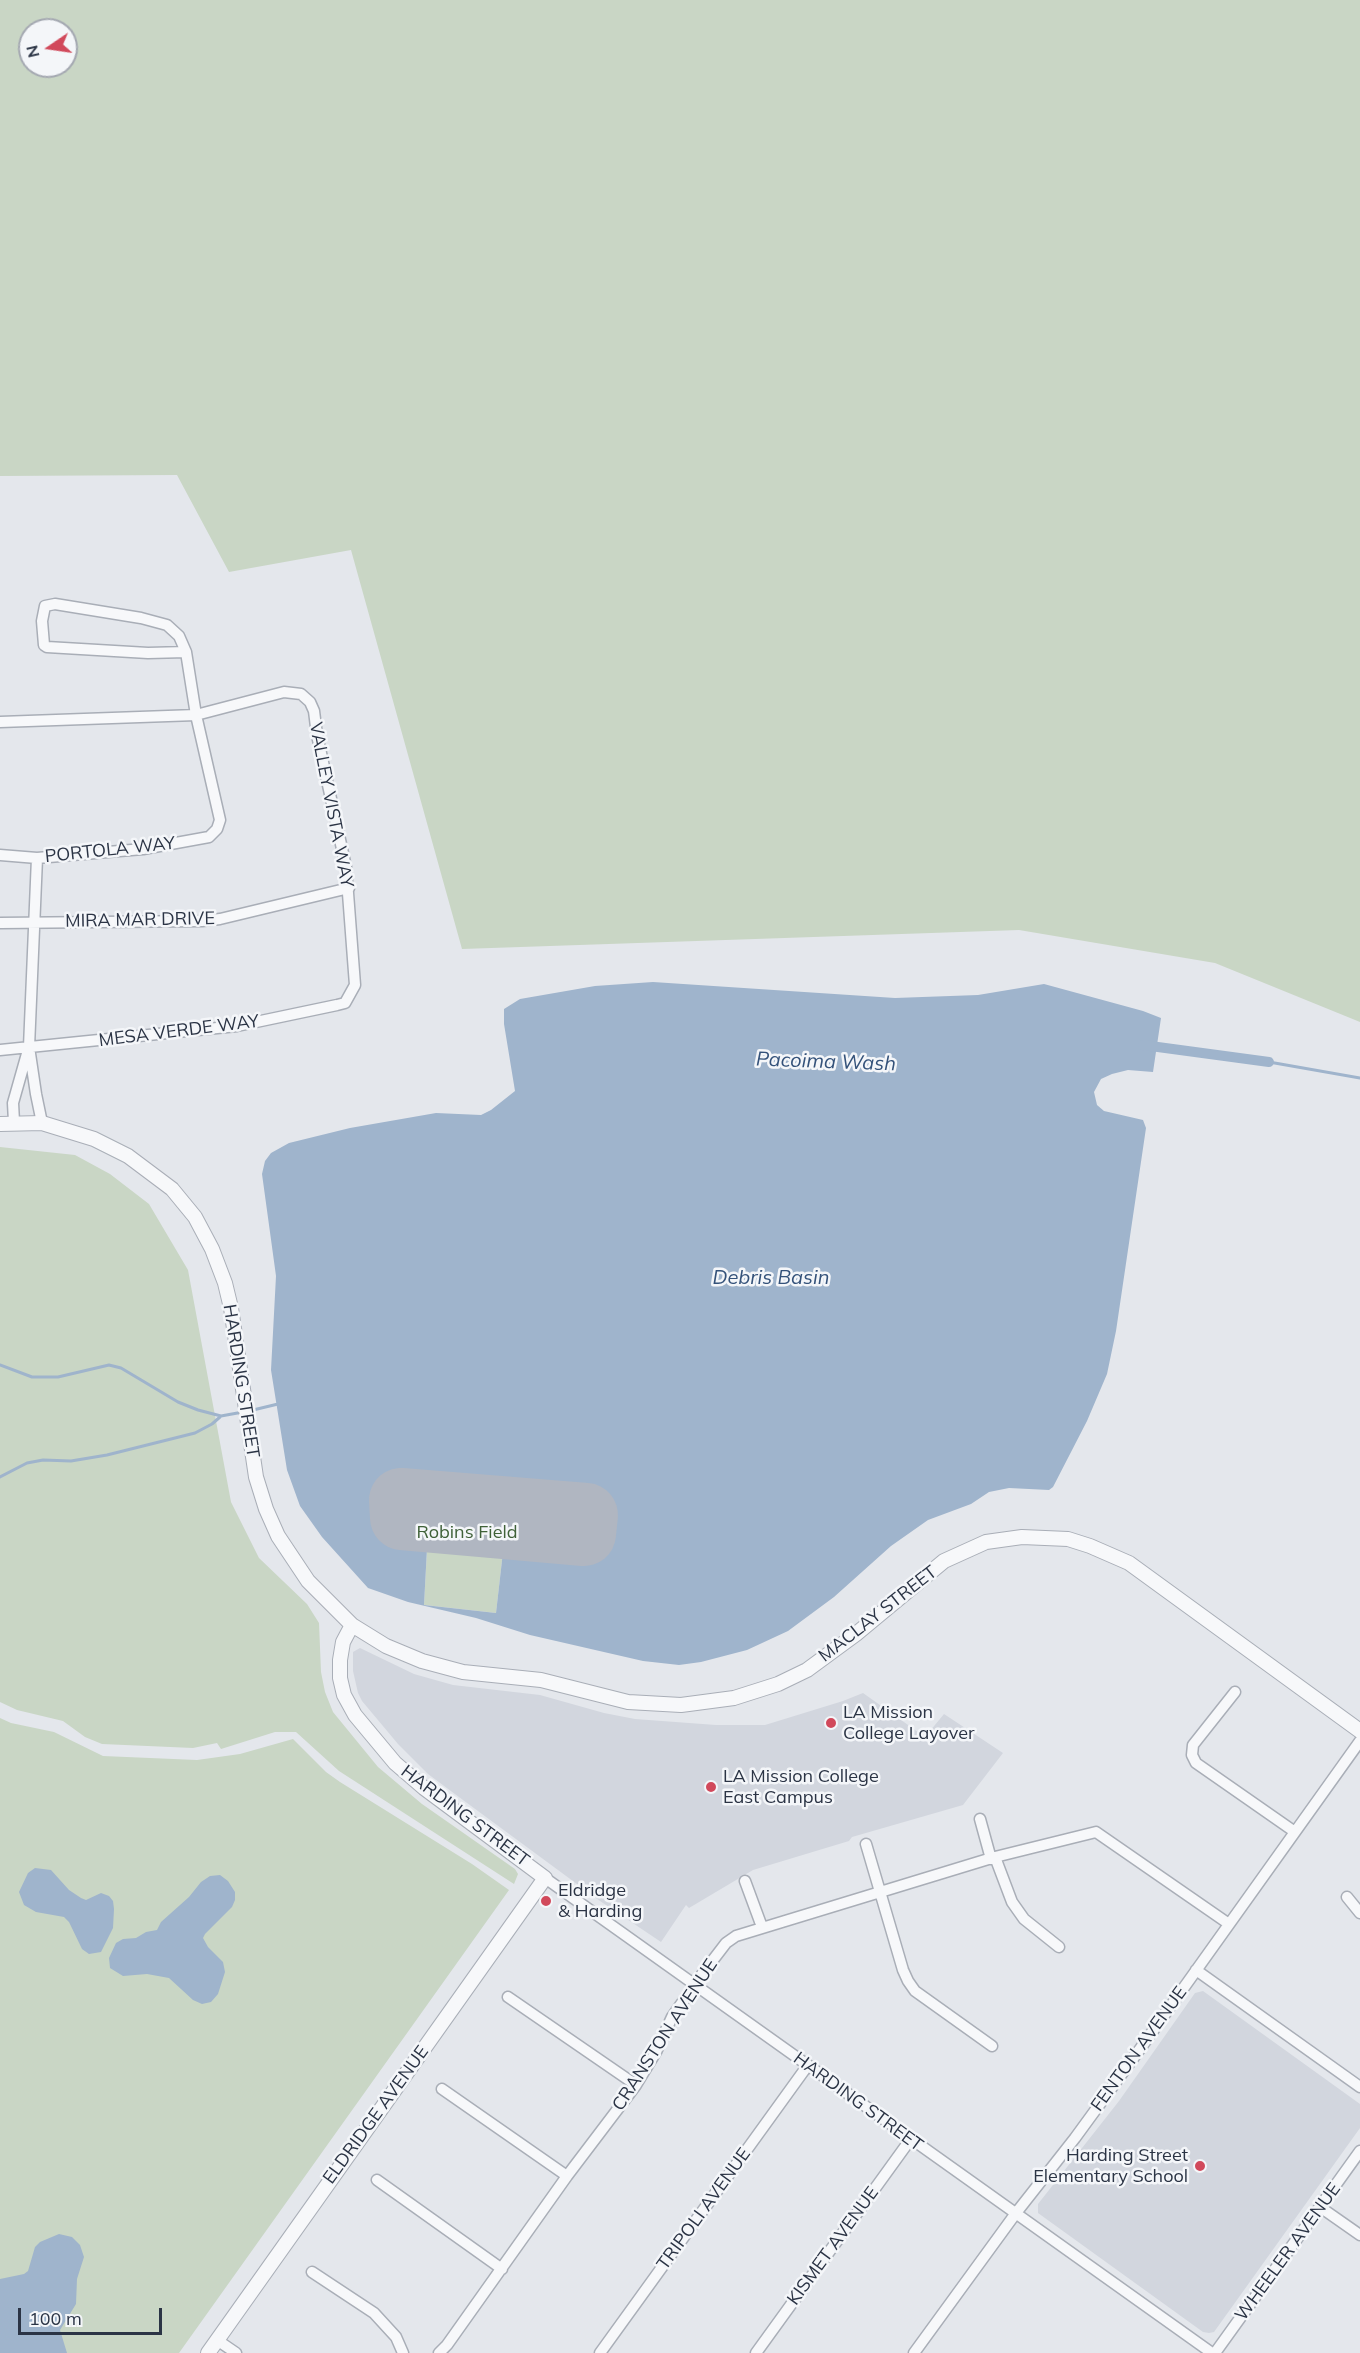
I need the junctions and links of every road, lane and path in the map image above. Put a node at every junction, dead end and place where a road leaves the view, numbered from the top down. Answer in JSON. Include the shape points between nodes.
{"nodes":[{"id":1,"x":186,"y":652,"type":"junction"},
{"id":2,"x":196,"y":715,"type":"junction"},
{"id":3,"x":0,"y":722,"type":"edge"},
{"id":4,"x":0,"y":855,"type":"edge"},
{"id":5,"x":37,"y":858,"type":"junction"},
{"id":6,"x":349,"y":888,"type":"junction"},
{"id":7,"x":34,"y":922,"type":"junction"},
{"id":8,"x":0,"y":923,"type":"edge"},
{"id":9,"x":352,"y":993,"type":"joint"},
{"id":10,"x":30,"y":1047,"type":"junction"},
{"id":11,"x":0,"y":1050,"type":"edge"},
{"id":12,"x":7,"y":1123,"type":"edge"},
{"id":13,"x":42,"y":1123,"type":"junction"},
{"id":14,"x":352,"y":1625,"type":"junction"},
{"id":15,"x":1235,"y":1692,"type":"dead end"},
{"id":16,"x":1360,"y":1731,"type":"edge"},
{"id":17,"x":1360,"y":1741,"type":"edge"},
{"id":18,"x":980,"y":1819,"type":"dead end"},
{"id":19,"x":1295,"y":1832,"type":"junction"},
{"id":20,"x":866,"y":1844,"type":"dead end"},
{"id":21,"x":993,"y":1858,"type":"junction"},
{"id":22,"x":545,"y":1878,"type":"junction"},
{"id":23,"x":745,"y":1881,"type":"dead end"},
{"id":24,"x":880,"y":1893,"type":"junction"},
{"id":25,"x":1347,"y":1897,"type":"dead end"},
{"id":26,"x":1360,"y":1913,"type":"edge"},
{"id":27,"x":1229,"y":1924,"type":"junction"},
{"id":28,"x":762,"y":1927,"type":"junction"},
{"id":29,"x":1059,"y":1947,"type":"dead end"},
{"id":30,"x":1196,"y":1970,"type":"junction"},
{"id":31,"x":695,"y":1985,"type":"junction"},
{"id":32,"x":508,"y":1997,"type":"dead end"},
{"id":33,"x":992,"y":2046,"type":"dead end"},
{"id":34,"x":808,"y":2065,"type":"junction"},
{"id":35,"x":636,"y":2085,"type":"junction"},
{"id":36,"x":1360,"y":2087,"type":"edge"},
{"id":37,"x":442,"y":2089,"type":"dead end"},
{"id":38,"x":910,"y":2140,"type":"junction"},
{"id":39,"x":1360,"y":2151,"type":"edge"},
{"id":40,"x":567,"y":2176,"type":"junction"},
{"id":41,"x":376,"y":2180,"type":"dead end"},
{"id":42,"x":1320,"y":2207,"type":"junction"},
{"id":43,"x":1016,"y":2213,"type":"junction"},
{"id":44,"x":1360,"y":2235,"type":"edge"},
{"id":45,"x":502,"y":2269,"type":"junction"},
{"id":46,"x":312,"y":2272,"type":"dead end"},
{"id":47,"x":217,"y":2340,"type":"junction"},
{"id":48,"x":208,"y":2353,"type":"edge"},
{"id":49,"x":236,"y":2353,"type":"edge"},
{"id":50,"x":403,"y":2353,"type":"edge"},
{"id":51,"x":439,"y":2353,"type":"edge"},
{"id":52,"x":600,"y":2353,"type":"edge"},
{"id":53,"x":756,"y":2353,"type":"edge"},
{"id":54,"x":914,"y":2353,"type":"edge"},
{"id":55,"x":1214,"y":2353,"type":"edge"}],
"edges":[{"from":1,"to":1,"type":"street","via":[[47,647],[42,621],[45,606],[55,604],[167,625],[179,636]]},
{"from":1,"to":2,"type":"street"},
{"from":2,"to":3,"type":"street"},
{"from":2,"to":5,"type":"street","name":"PORTOLA WAY","via":[[220,820],[217,829],[208,837],[188,842]]},
{"from":2,"to":6,"type":"street","name":"VALLEY VISTA WAY","via":[[284,692],[301,694],[310,702]]},
{"from":4,"to":5,"type":"street","name":"PORTOLA WAY"},
{"from":5,"to":7,"type":"street"},
{"from":6,"to":7,"type":"street","name":"MIRA MAR DRIVE","via":[[220,919]]},
{"from":6,"to":9,"type":"street","name":"VALLEY VISTA WAY","via":[[355,985]]},
{"from":7,"to":8,"type":"street","name":"MIRA MAR DRIVE"},
{"from":7,"to":10,"type":"street"},
{"from":9,"to":10,"type":"street","name":"MESA VERDE WAY","via":[[345,1003],[237,1026]]},
{"from":10,"to":11,"type":"street","name":"MESA VERDE WAY"},
{"from":10,"to":12,"type":"street"},
{"from":10,"to":13,"type":"street"},
{"from":12,"to":13,"type":"street","name":"HARDING STREET"},
{"from":13,"to":14,"type":"street","name":"HARDING STREET","via":[[94,1139],[128,1156],[172,1189],[195,1217],[225,1283],[256,1477],[278,1536],[308,1581]]},
{"from":14,"to":16,"type":"street","name":"MACLAY STREET","via":[[386,1646],[463,1672],[541,1680],[628,1702],[681,1705],[734,1698],[807,1670],[944,1561],[986,1542],[1022,1537],[1068,1539],[1129,1563]]},
{"from":14,"to":22,"type":"street","name":"HARDING STREET","via":[[343,1642],[340,1678],[355,1715],[395,1763],[417,1782]]},
{"from":15,"to":19,"type":"street","via":[[1193,1745],[1192,1755],[1196,1763]]},
{"from":17,"to":19,"type":"street","name":"FENTON AVENUE"},
{"from":18,"to":21,"type":"street"},
{"from":19,"to":27,"type":"street","name":"FENTON AVENUE"},
{"from":20,"to":24,"type":"street"},
{"from":21,"to":24,"type":"street","name":"CRANSTON AVENUE"},
{"from":21,"to":27,"type":"street","name":"CRANSTON AVENUE","via":[[1096,1832]]},
{"from":21,"to":29,"type":"street","via":[[1024,1919]]},
{"from":22,"to":31,"type":"street","name":"HARDING STREET"},
{"from":22,"to":47,"type":"street","name":"ELDRIDGE AVENUE"},
{"from":23,"to":28,"type":"street"},
{"from":24,"to":28,"type":"street","name":"CRANSTON AVENUE"},
{"from":24,"to":33,"type":"street","via":[[903,1970],[915,1991]]},
{"from":25,"to":26,"type":"street"},
{"from":27,"to":30,"type":"street","name":"FENTON AVENUE"},
{"from":28,"to":31,"type":"street","name":"CRANSTON AVENUE","via":[[726,1943]]},
{"from":30,"to":36,"type":"street"},
{"from":30,"to":43,"type":"street","name":"FENTON AVENUE","via":[[1082,2129]]},
{"from":31,"to":34,"type":"street","name":"HARDING STREET"},
{"from":31,"to":35,"type":"street","name":"CRANSTON AVENUE","via":[[672,2017]]},
{"from":32,"to":35,"type":"street"},
{"from":34,"to":38,"type":"street","name":"HARDING STREET"},
{"from":34,"to":52,"type":"street","name":"TRIPOLI AVENUE"},
{"from":35,"to":40,"type":"street","name":"CRANSTON AVENUE"},
{"from":37,"to":40,"type":"street"},
{"from":38,"to":43,"type":"street","name":"HARDING STREET"},
{"from":38,"to":53,"type":"street","name":"KISMET AVENUE"},
{"from":39,"to":42,"type":"street","name":"WHEELER AVENUE"},
{"from":40,"to":45,"type":"street","name":"CRANSTON AVENUE"},
{"from":41,"to":45,"type":"street"},
{"from":42,"to":44,"type":"street"},
{"from":42,"to":55,"type":"street","name":"WHEELER AVENUE"},
{"from":43,"to":54,"type":"street","name":"FENTON AVENUE"},
{"from":43,"to":55,"type":"street","name":"HARDING STREET"},
{"from":45,"to":51,"type":"street","name":"CRANSTON AVENUE"},
{"from":46,"to":50,"type":"street","via":[[374,2313],[396,2337]]},
{"from":47,"to":48,"type":"street","name":"ELDRIDGE AVENUE"},
{"from":47,"to":49,"type":"street"}]}
